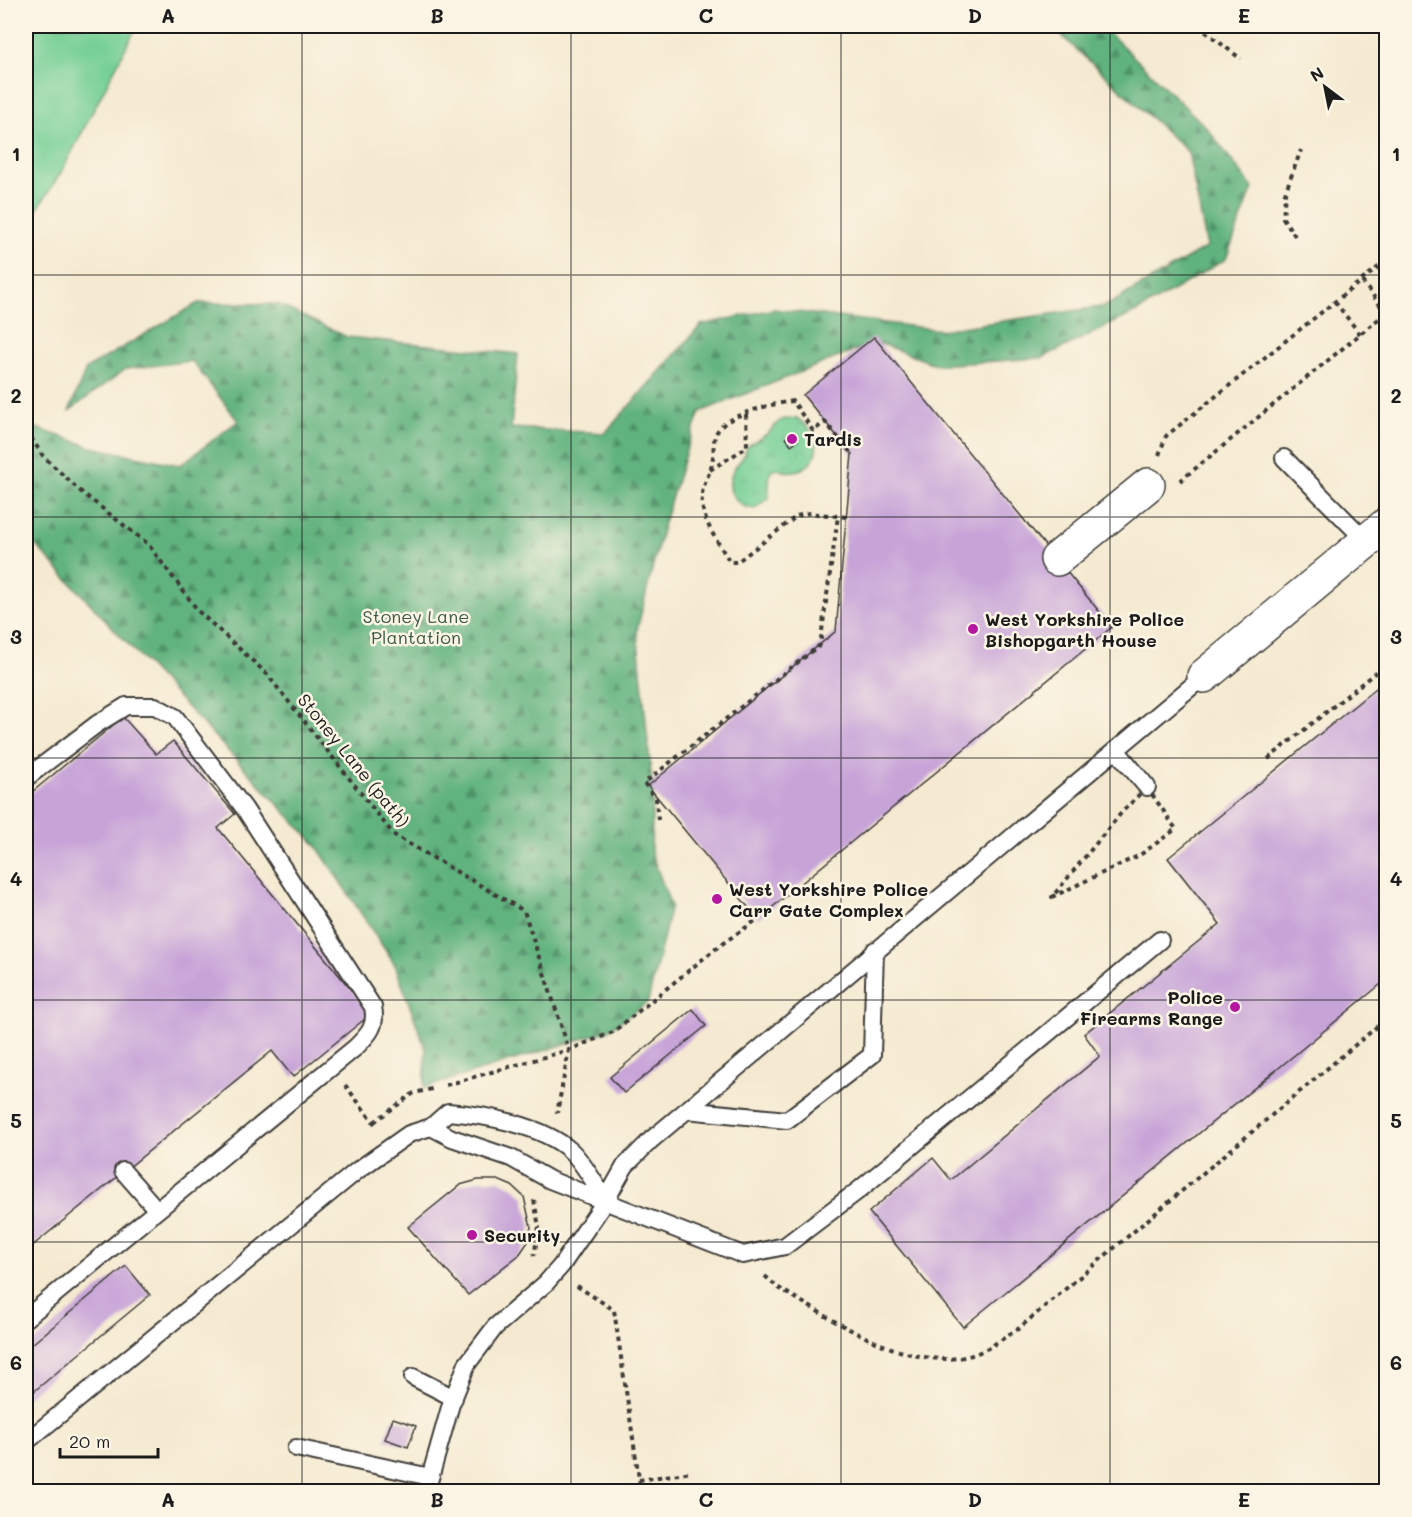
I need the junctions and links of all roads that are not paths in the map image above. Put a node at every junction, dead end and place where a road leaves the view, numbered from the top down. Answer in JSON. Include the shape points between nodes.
{"nodes":[{"id":1,"x":1284,"y":458,"type":"dead end"},
{"id":2,"x":1148,"y":485,"type":"road end"},
{"id":3,"x":1376,"y":533,"type":"edge"},
{"id":4,"x":1057,"y":559,"type":"dead end"},
{"id":5,"x":1204,"y":676,"type":"joint"},
{"id":6,"x":1116,"y":750,"type":"junction"},
{"id":7,"x":26,"y":778,"type":"edge"},
{"id":8,"x":1147,"y":787,"type":"road end"},
{"id":9,"x":1160,"y":940,"type":"dead end"},
{"id":10,"x":875,"y":950,"type":"junction"},
{"id":11,"x":686,"y":1110,"type":"junction"},
{"id":12,"x":431,"y":1127,"type":"junction"},
{"id":13,"x":123,"y":1171,"type":"dead end"},
{"id":14,"x":606,"y":1200,"type":"junction"},
{"id":15,"x":157,"y":1210,"type":"junction"},
{"id":16,"x":26,"y":1318,"type":"edge"},
{"id":17,"x":413,"y":1377,"type":"dead end"},
{"id":18,"x":454,"y":1398,"type":"junction"},
{"id":19,"x":26,"y":1442,"type":"edge"},
{"id":20,"x":296,"y":1448,"type":"dead end"},
{"id":21,"x":428,"y":1484,"type":"edge"}],
"edges":[{"from":1,"to":3,"type":"lane"},
{"from":2,"to":4,"type":"street"},
{"from":3,"to":5,"type":"street"},
{"from":5,"to":6,"type":"lane"},
{"from":6,"to":8,"type":"lane"},
{"from":6,"to":10,"type":"lane"},
{"from":7,"to":15,"type":"lane","via":[[126,706],[155,706],[175,717],[244,808],[373,1007],[374,1025],[369,1034]]},
{"from":9,"to":14,"type":"lane","via":[[859,1190],[785,1246],[744,1255]]},
{"from":10,"to":11,"type":"lane"},
{"from":10,"to":11,"type":"lane","via":[[872,1055],[787,1120]]},
{"from":11,"to":14,"type":"lane","via":[[625,1166]]},
{"from":12,"to":14,"type":"lane","via":[[511,1158],[550,1180]]},
{"from":12,"to":14,"type":"lane","via":[[448,1112],[487,1115],[550,1138],[571,1151]]},
{"from":12,"to":19,"type":"lane","via":[[392,1146],[285,1228]]},
{"from":13,"to":15,"type":"lane"},
{"from":14,"to":18,"type":"lane","via":[[561,1266],[480,1344],[467,1364]]},
{"from":15,"to":16,"type":"lane"},
{"from":17,"to":18,"type":"lane"},
{"from":18,"to":21,"type":"lane"},
{"from":20,"to":21,"type":"lane"}]}
